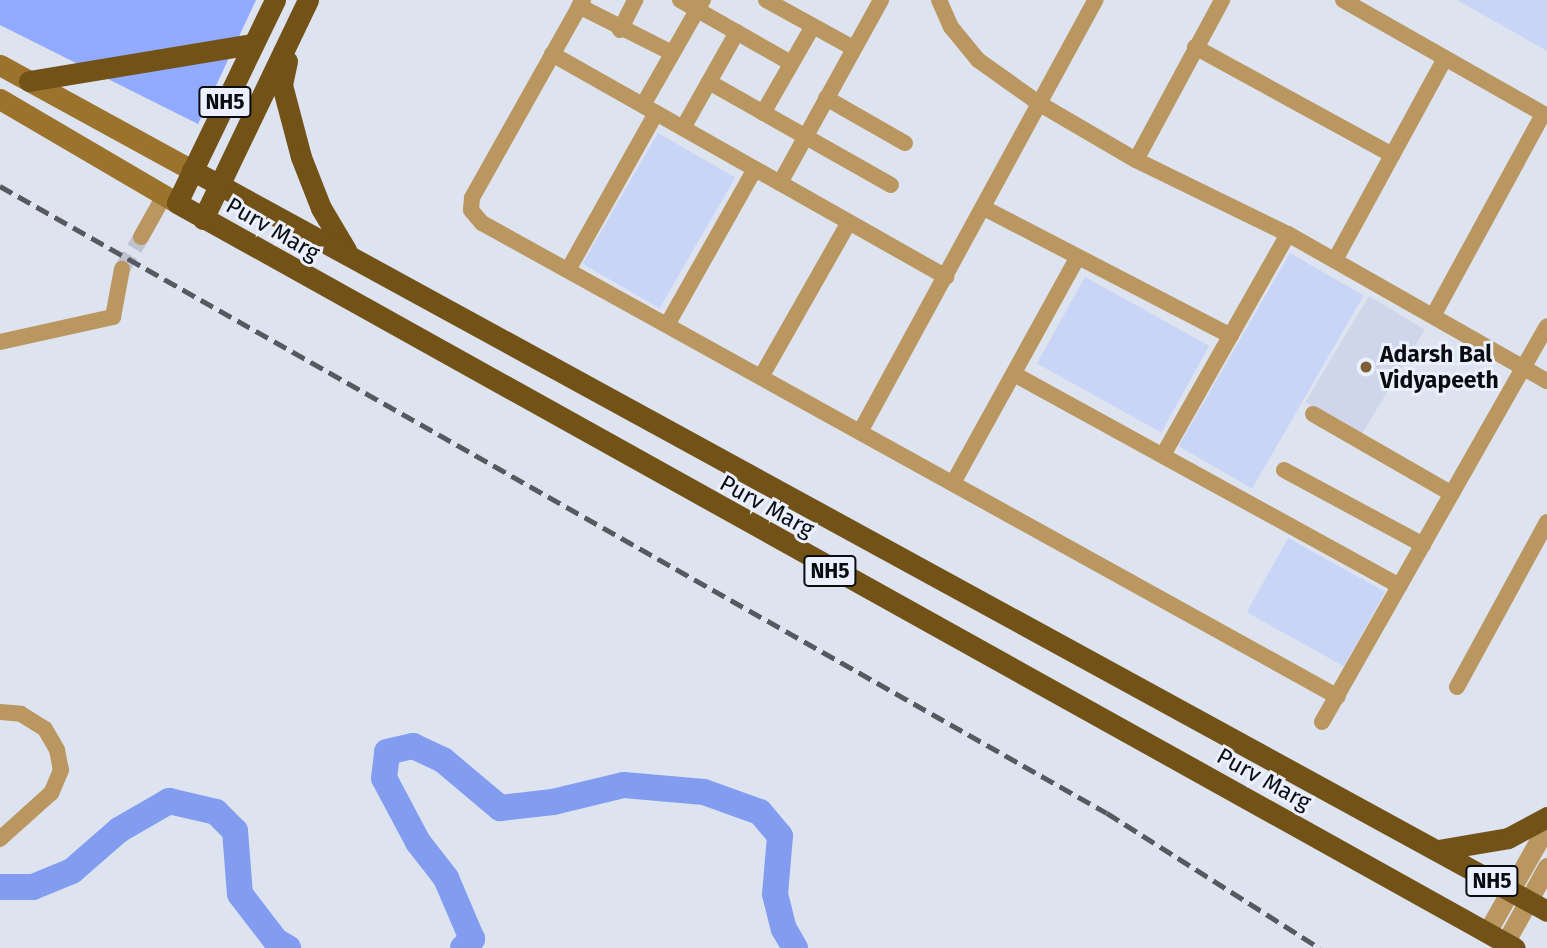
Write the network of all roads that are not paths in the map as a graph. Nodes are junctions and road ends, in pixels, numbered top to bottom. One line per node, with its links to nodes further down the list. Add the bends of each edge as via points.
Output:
1 (275, 0): 17 (highway, NH5)
2 (308, 0): 15 (highway, NH5)
3 (635, 0): 14 (street)
4 (680, 0): 12 (street)
5 (766, 0): 13 (street)
6 (881, 0): 19 (street)
7 (939, 0): 29 (street, via 951,27 978,60)
8 (1096, 0): 29 (street)
9 (1222, 0): 18 (street)
10 (1343, 0): 22 (street)
11 (581, 3): 14 (street); 21 (street)
12 (700, 5): 16 (street); 20 (street)
13 (813, 26): 19 (street); 23 (street)
14 (620, 30): 20 (street)
15 (293, 32): 41 (highway, NH5); 49 (highway, via 282,85 287,110 321,208)
16 (737, 32): 23 (street); 26 (street)
17 (253, 44): 25 (highway); 39 (highway, NH5)
18 (1195, 47): 36 (street); 37 (street)
19 (853, 48): 27 (street)
20 (672, 53): 30 (street)
21 (552, 54): 30 (street); 53 (street, via 470,204 482,223)
22 (1445, 58): 32 (street); 36 (street)
23 (792, 63): 31 (street)
24 (0, 65): 25 (main road)
25 (29, 81): 39 (main road)
26 (709, 82): 31 (street); 33 (street)
27 (826, 98): 34 (street); 35 (street)
28 (0, 99): 43 (main road, Purv Marg)
29 (1041, 104): 37 (street); 44 (street)
30 (650, 109): 33 (street); 53 (street)
31 (763, 113): 34 (street)
32 (1545, 115): 55 (street)
33 (683, 128): 38 (street)
34 (806, 137): 40 (street); 42 (street)
35 (905, 143)
36 (1392, 155): 51 (street)
37 (1136, 160): 47 (street)
38 (755, 169): 40 (street); 56 (street)
39 (192, 170): 41 (highway, NH5); 43 (highway, NH5)
40 (780, 183): 46 (street)
41 (220, 184): 45 (highway, NH5); 49 (highway, Purv Marg / NH5)
42 (891, 185)
43 (171, 200): 45 (highway, Purv Marg / NH5); 48 (street)
44 (984, 208): 50 (street); 54 (street)
45 (203, 219): 83 (highway, Purv Marg / NH5)
46 (849, 222): 54 (street); 62 (street)
47 (1288, 234): 51 (street); 58 (street)
48 (141, 237)
49 (347, 252): 80 (highway, Purv Marg / NH5)
50 (1078, 257): 58 (street); 61 (street)
51 (1335, 260): 55 (street)
52 (122, 269): 59 (street, via 113,317)
53 (568, 270): 56 (street)
54 (946, 277): 65 (street)
55 (1433, 316): 60 (street)
56 (667, 325): 62 (street)
57 (1547, 326): 60 (street)
58 (1231, 336): 66 (street)
59 (0, 342)
60 (1524, 368): 63 (street); 69 (street)
61 (1014, 374): 66 (street); 68 (street)
62 (761, 377): 65 (street)
63 (1547, 381)
64 (1313, 414): 69 (street)
65 (860, 432): 68 (street)
66 (1163, 455): 72 (street)
67 (1283, 470): 71 (street)
68 (953, 483): 74 (street)
69 (1452, 494): 71 (street)
70 (1547, 522): 73 (street)
71 (1423, 545): 72 (street)
72 (1400, 586): 74 (street)
73 (1457, 687)
74 (1338, 697): 76 (street)
75 (0, 712): 79 (street, via 21,713 45,729 57,750 61,770 51,793)
76 (1322, 722)
77 (1547, 817): 80 (highway, via 1508,838)
78 (1547, 826): 82 (street)
79 (0, 839)
80 (1438, 850): 82 (highway, Purv Marg / NH5)
81 (1547, 867): 82 (street)
82 (1529, 901): 83 (street)
83 (1502, 941)

